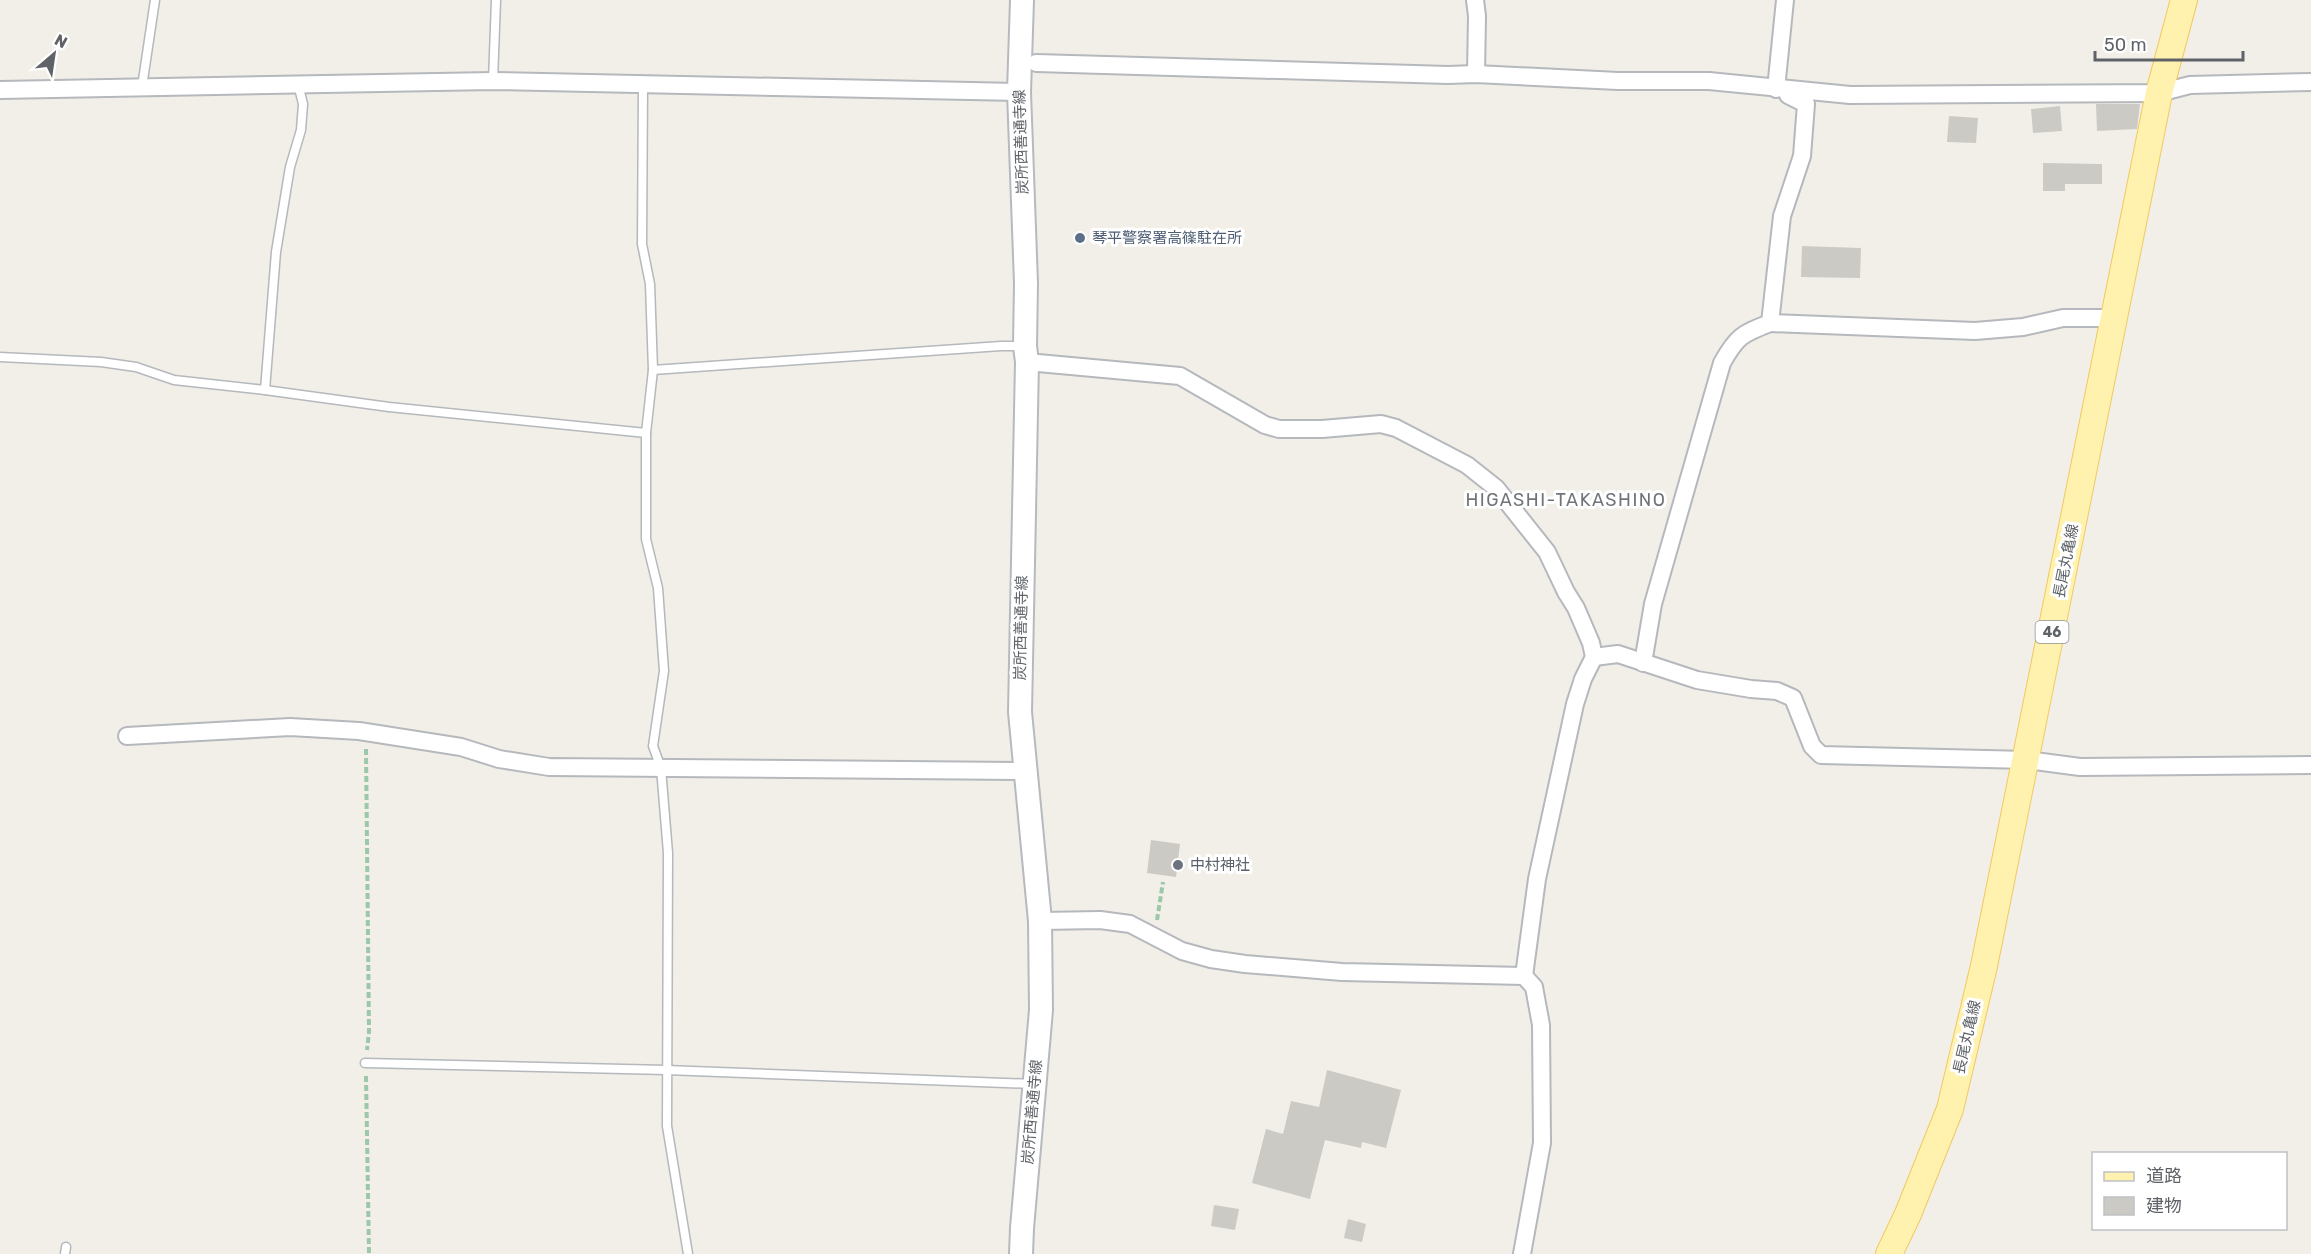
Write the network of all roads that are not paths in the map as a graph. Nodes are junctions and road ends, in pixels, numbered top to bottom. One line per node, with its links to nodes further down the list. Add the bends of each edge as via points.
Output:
1 (155, 0): 13 (lane)
2 (495, 0): 9 (lane)
3 (1022, 0): 16 (main road, 炭所西善通寺線)
4 (1474, 0): 8 (street)
5 (1785, 0): 14 (street)
6 (2184, 0): 17 (main road, 長尾丸亀線 / 46)
7 (1036, 63): 8 (street)
8 (1476, 74): 14 (street, via 1709,81)
9 (493, 81): 11 (street); 12 (street)
10 (2311, 82): 17 (street, via 2190,85)
11 (298, 84): 13 (street); 23 (lane, via 303,104 301,130 290,167 276,252)
12 (643, 84): 16 (street); 22 (lane, via 642,244 650,284)
13 (142, 87): 15 (street)
14 (1776, 89): 17 (street, via 1850,95); 19 (street, via 1806,104 1802,156 1782,216)
15 (0, 90)
16 (1019, 92): 20 (main road, 炭所西善通寺線)
17 (2159, 93): 18 (main road, 長尾丸亀線 / 46)
18 (2115, 318): 19 (street, via 2063,318 2023,327 1975,331); 28 (main road, 長尾丸亀線 / 46)
19 (1770, 323): 26 (street, via 1742,335 1722,363 1653,604)
20 (1026, 354): 22 (lane, via 1001,346); 25 (street, via 1180,376 1264,425 1279,429 1382,424 1467,465 1496,488 1547,552 1576,608); 31 (main road, 炭所西善通寺線, via 1020,712)
21 (0, 357): 23 (lane, via 101,362 136,367 174,381)
22 (653, 370): 24 (lane)
23 (266, 390): 24 (lane, via 389,407)
24 (646, 432): 30 (lane, via 646,539 658,588 664,671 652,746)
25 (1594, 657): 26 (street, via 1618,654); 33 (street, via 1575,705 1537,879)
26 (1643, 663): 28 (street, via 1697,680 1777,690 1793,698 1812,746 1821,755)
27 (127, 736): 30 (street, via 290,727 348,730 461,747 499,759 549,767)
28 (2027, 760): 29 (street, via 2080,767); 40 (main road, 長尾丸亀線 / 46, via 1950,1109)
29 (2311, 765)
30 (661, 768): 31 (street); 35 (lane, via 668,853)
31 (1026, 771): 32 (main road, 炭所西善通寺線)
32 (1040, 921): 33 (street, via 1130,924 1182,951 1245,964 1342,972); 36 (main road, 炭所西善通寺線, via 1041,1010)
33 (1524, 976): 39 (street, via 1534,987 1541,1025 1542,1143)
34 (365, 1063): 35 (lane)
35 (666, 1070): 36 (lane); 37 (lane, via 667,1126)
36 (1035, 1084): 38 (main road, 炭所西善通寺線)
37 (688, 1254)
38 (1021, 1254)
39 (1522, 1254)
40 (1889, 1254)

